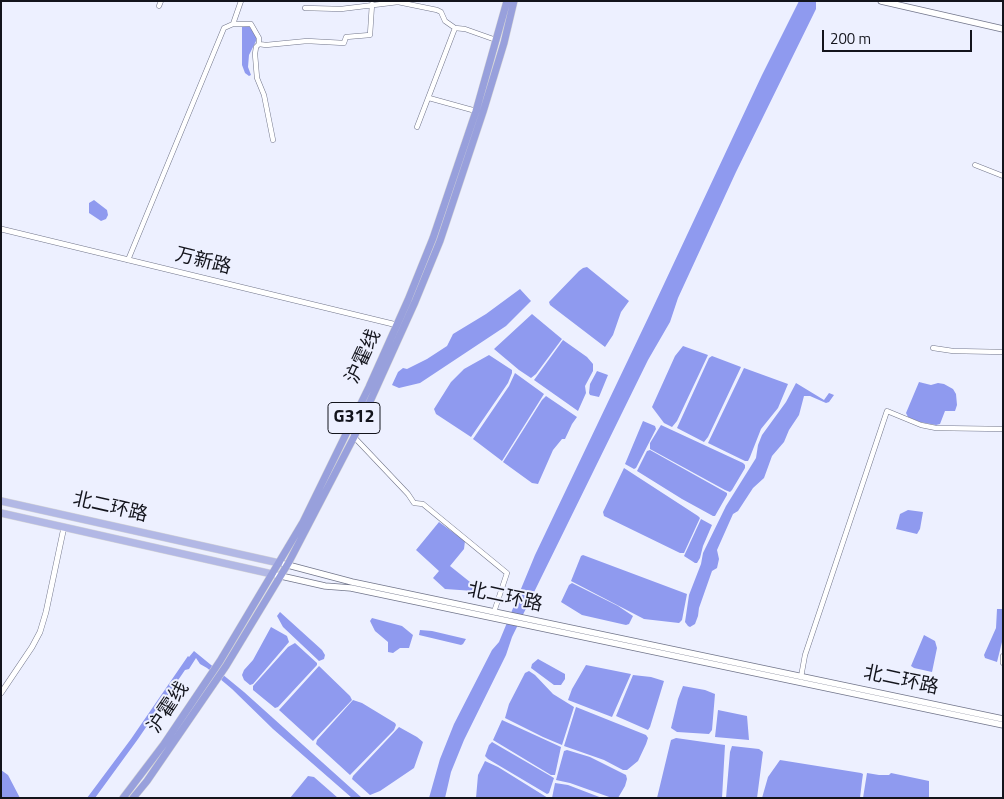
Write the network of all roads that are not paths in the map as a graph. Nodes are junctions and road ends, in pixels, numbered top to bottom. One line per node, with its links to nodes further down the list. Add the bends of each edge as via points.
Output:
1 (241, 1): 7 (street)
2 (506, 1): 10 (highway, 沪霍线 / G312)
3 (514, 1): 10 (highway, 沪霍线 / G312)
4 (881, 1): 9 (main road)
5 (372, 4): 6 (street, via 341,9); 8 (street, via 398,2 437,10); 11 (street, via 370,35 346,37 344,43)
6 (305, 8)
7 (233, 24): 11 (street, via 251,24); 19 (street, via 224,28)
8 (455, 28): 10 (street); 12 (street)
9 (1003, 29)
10 (500, 42): 13 (highway, 沪霍线 / G312); 24 (highway, 沪霍线 / G312, via 464,173 440,241)
11 (259, 44): 15 (street, via 255,54 257,78)
12 (429, 98): 13 (street); 14 (street)
13 (476, 111): 20 (highway, 沪霍线 / G312, via 433,238)
14 (418, 127)
15 (273, 140)
16 (975, 165): 17 (street)
17 (1003, 176)
18 (1, 228): 19 (street, 万新路)
19 (128, 260): 20 (street, 万新路)
20 (397, 325): 29 (highway, 沪霍线 / G312, via 303,522)
21 (934, 348): 22 (street)
22 (1003, 352)
23 (1003, 429): 37 (street, via 936,428 887,411 805,655)
24 (354, 437): 30 (highway, 沪霍线 / G312); 33 (street, via 414,503 423,504 507,573)
25 (1, 500): 27 (main road, 北二环路)
26 (1, 513): 28 (main road, 北二环路)
27 (66, 515): 28 (main road); 29 (main road, 北二环路)
28 (64, 528): 31 (main road, 北二环路); 38 (street, via 40,632)
29 (279, 563): 30 (main road, 北二环路); 31 (highway, 沪霍线 / G312)
30 (287, 565): 32 (highway, 沪霍线 / G312); 33 (main road, 北二环路)
31 (272, 574): 32 (main road, 北二环路); 41 (highway, 沪霍线 / G312, via 208,680)
32 (281, 576): 33 (main road, 北二环路); 42 (highway, 沪霍线 / G312, via 226,666)
33 (496, 614): 34 (main road, 北二环路)
34 (531, 623): 37 (main road, 北二环路); 40 (main road, 北二环路)
35 (1003, 656): 36 (street)
36 (1003, 663)
37 (801, 677): 39 (main road, 北二环路)
38 (1, 693)
39 (1003, 719)
40 (1003, 725)
41 (122, 798)
42 (133, 798)

